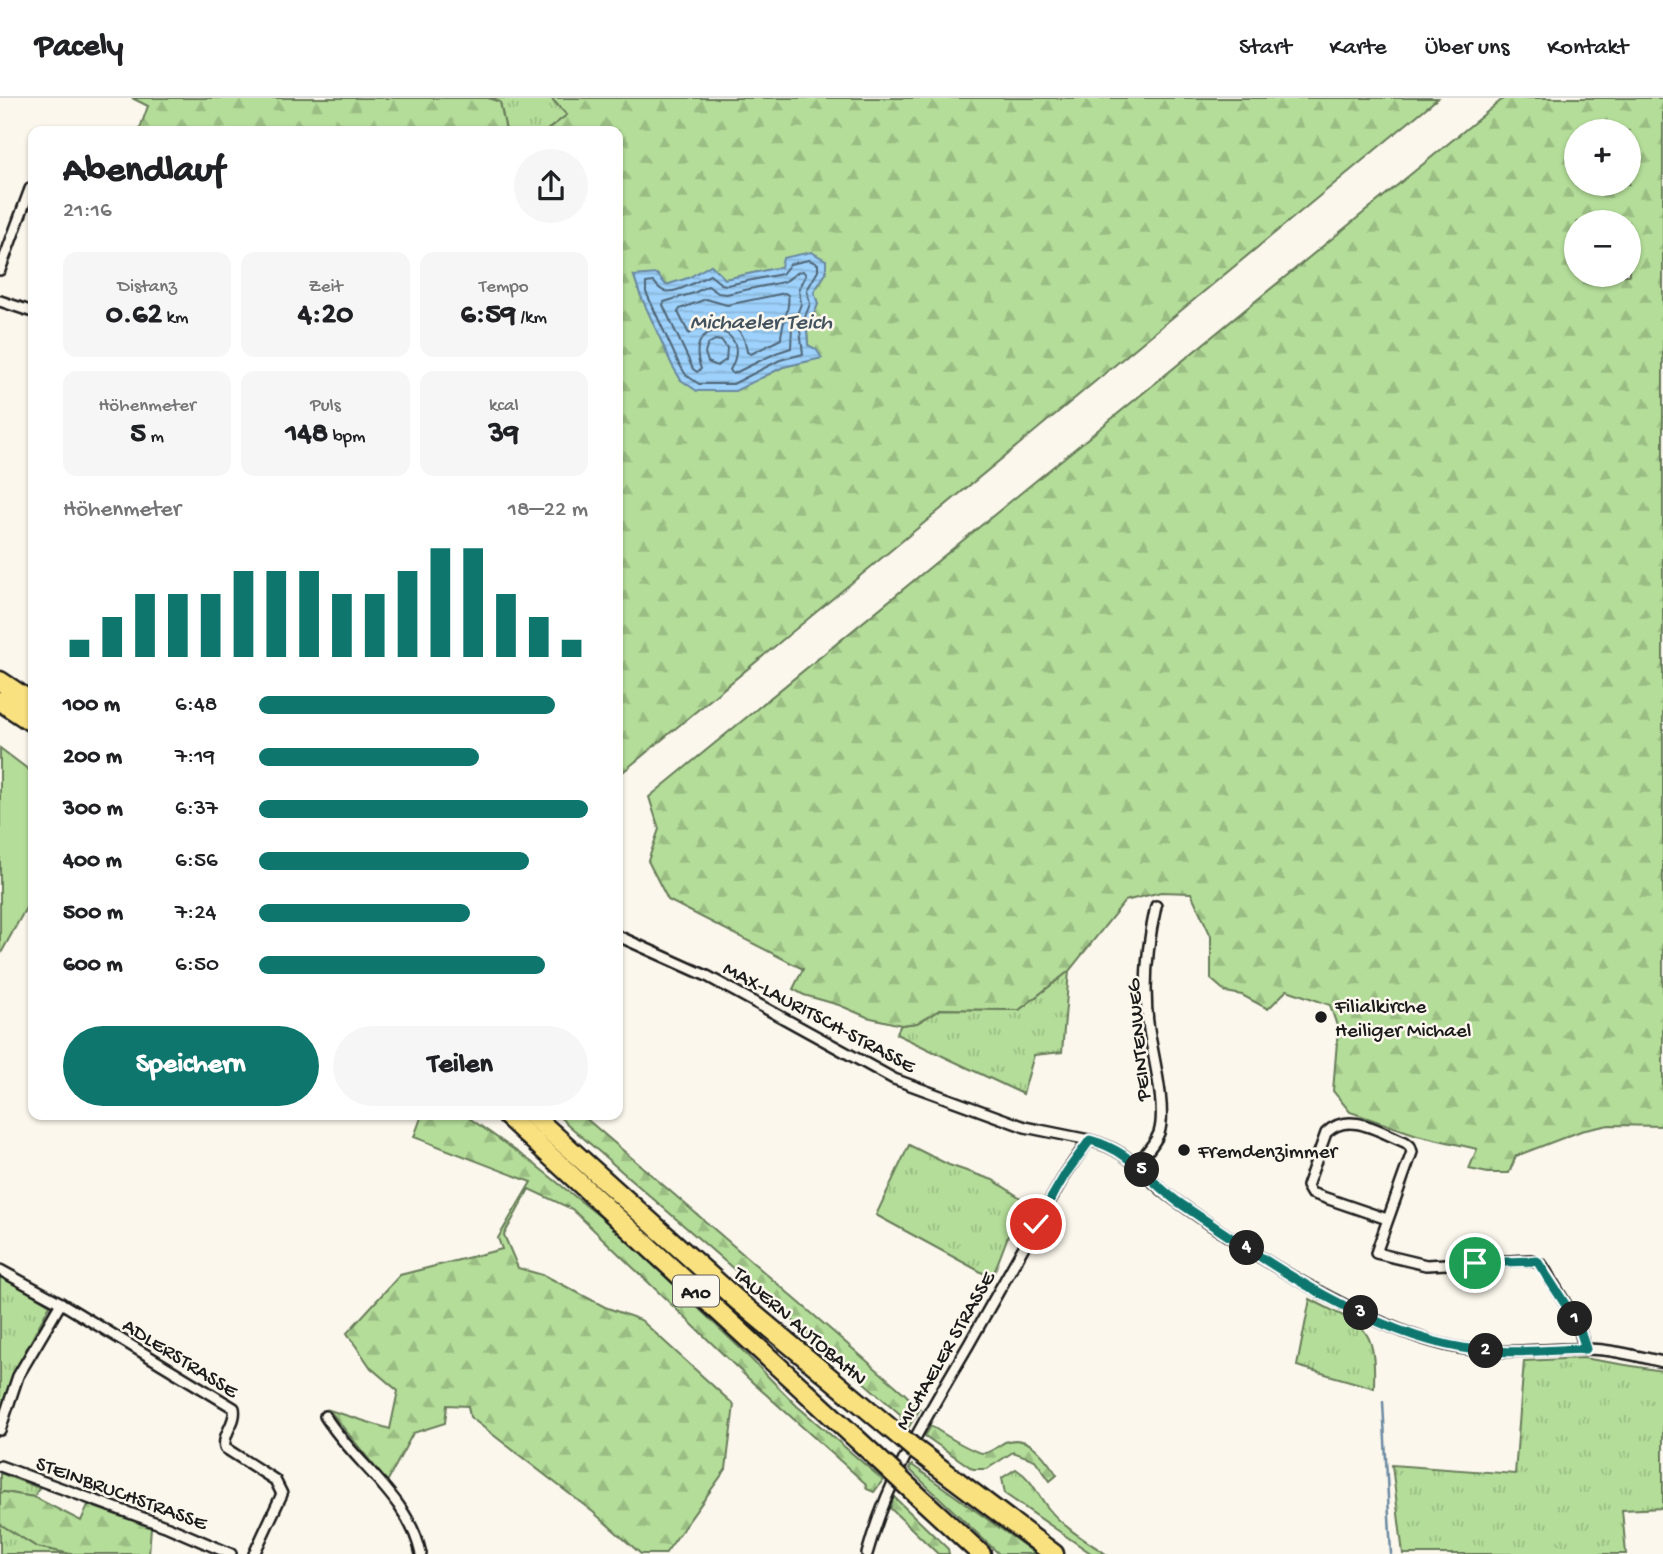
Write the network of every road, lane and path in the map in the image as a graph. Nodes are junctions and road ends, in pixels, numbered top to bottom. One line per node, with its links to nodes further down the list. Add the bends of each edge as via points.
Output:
1 (28, 194): 2 (street)
2 (0, 270)
3 (0, 300): 4 (street)
4 (28, 310)
5 (0, 681): 6 (highway)
6 (28, 700)
7 (0, 701): 8 (highway)
8 (28, 720)
9 (1156, 906): 14 (street, PEINTENWEG, via 1148,943 1148,1011 1161,1121 1159,1134)
10 (623, 938): 13 (street, MAX-LAURITSCH-STRASSE, via 707,976 894,1079 1025,1127)
11 (511, 1120): 27 (highway, TAUERN AUTOBAHN / A10, bridge)
12 (538, 1120): 28 (highway, TAUERN AUTOBAHN / A10, via 737,1300 909,1444)
13 (1090, 1140): 14 (street, via 1109,1145); 26 (street, MICHAELER STRASSE, via 1060,1183 915,1434 875,1523)
14 (1137, 1164): 18 (street, via 1166,1194 1280,1270 1412,1335 1488,1351)
15 (1387, 1219): 15 (street, via 1308,1189 1326,1133 1338,1124 1350,1121 1410,1146 1412,1152); 18 (street, via 1376,1253 1426,1265 1537,1261 1578,1324)
16 (0, 1270): 17 (street, ADLERSTRASSE)
17 (61, 1303): 21 (street, via 18,1376); 24 (street, ADLERSTRASSE, via 234,1408 225,1448 275,1480 282,1494)
18 (1586, 1349): 19 (street)
19 (1663, 1362)
20 (325, 1416): 25 (street, via 386,1488 417,1534)
21 (0, 1430)
22 (0, 1466): 23 (street, STEINBRUCHSTRASSE)
23 (232, 1554)
24 (254, 1554)
25 (421, 1554)
26 (867, 1554)
27 (981, 1554)
28 (1054, 1554)

